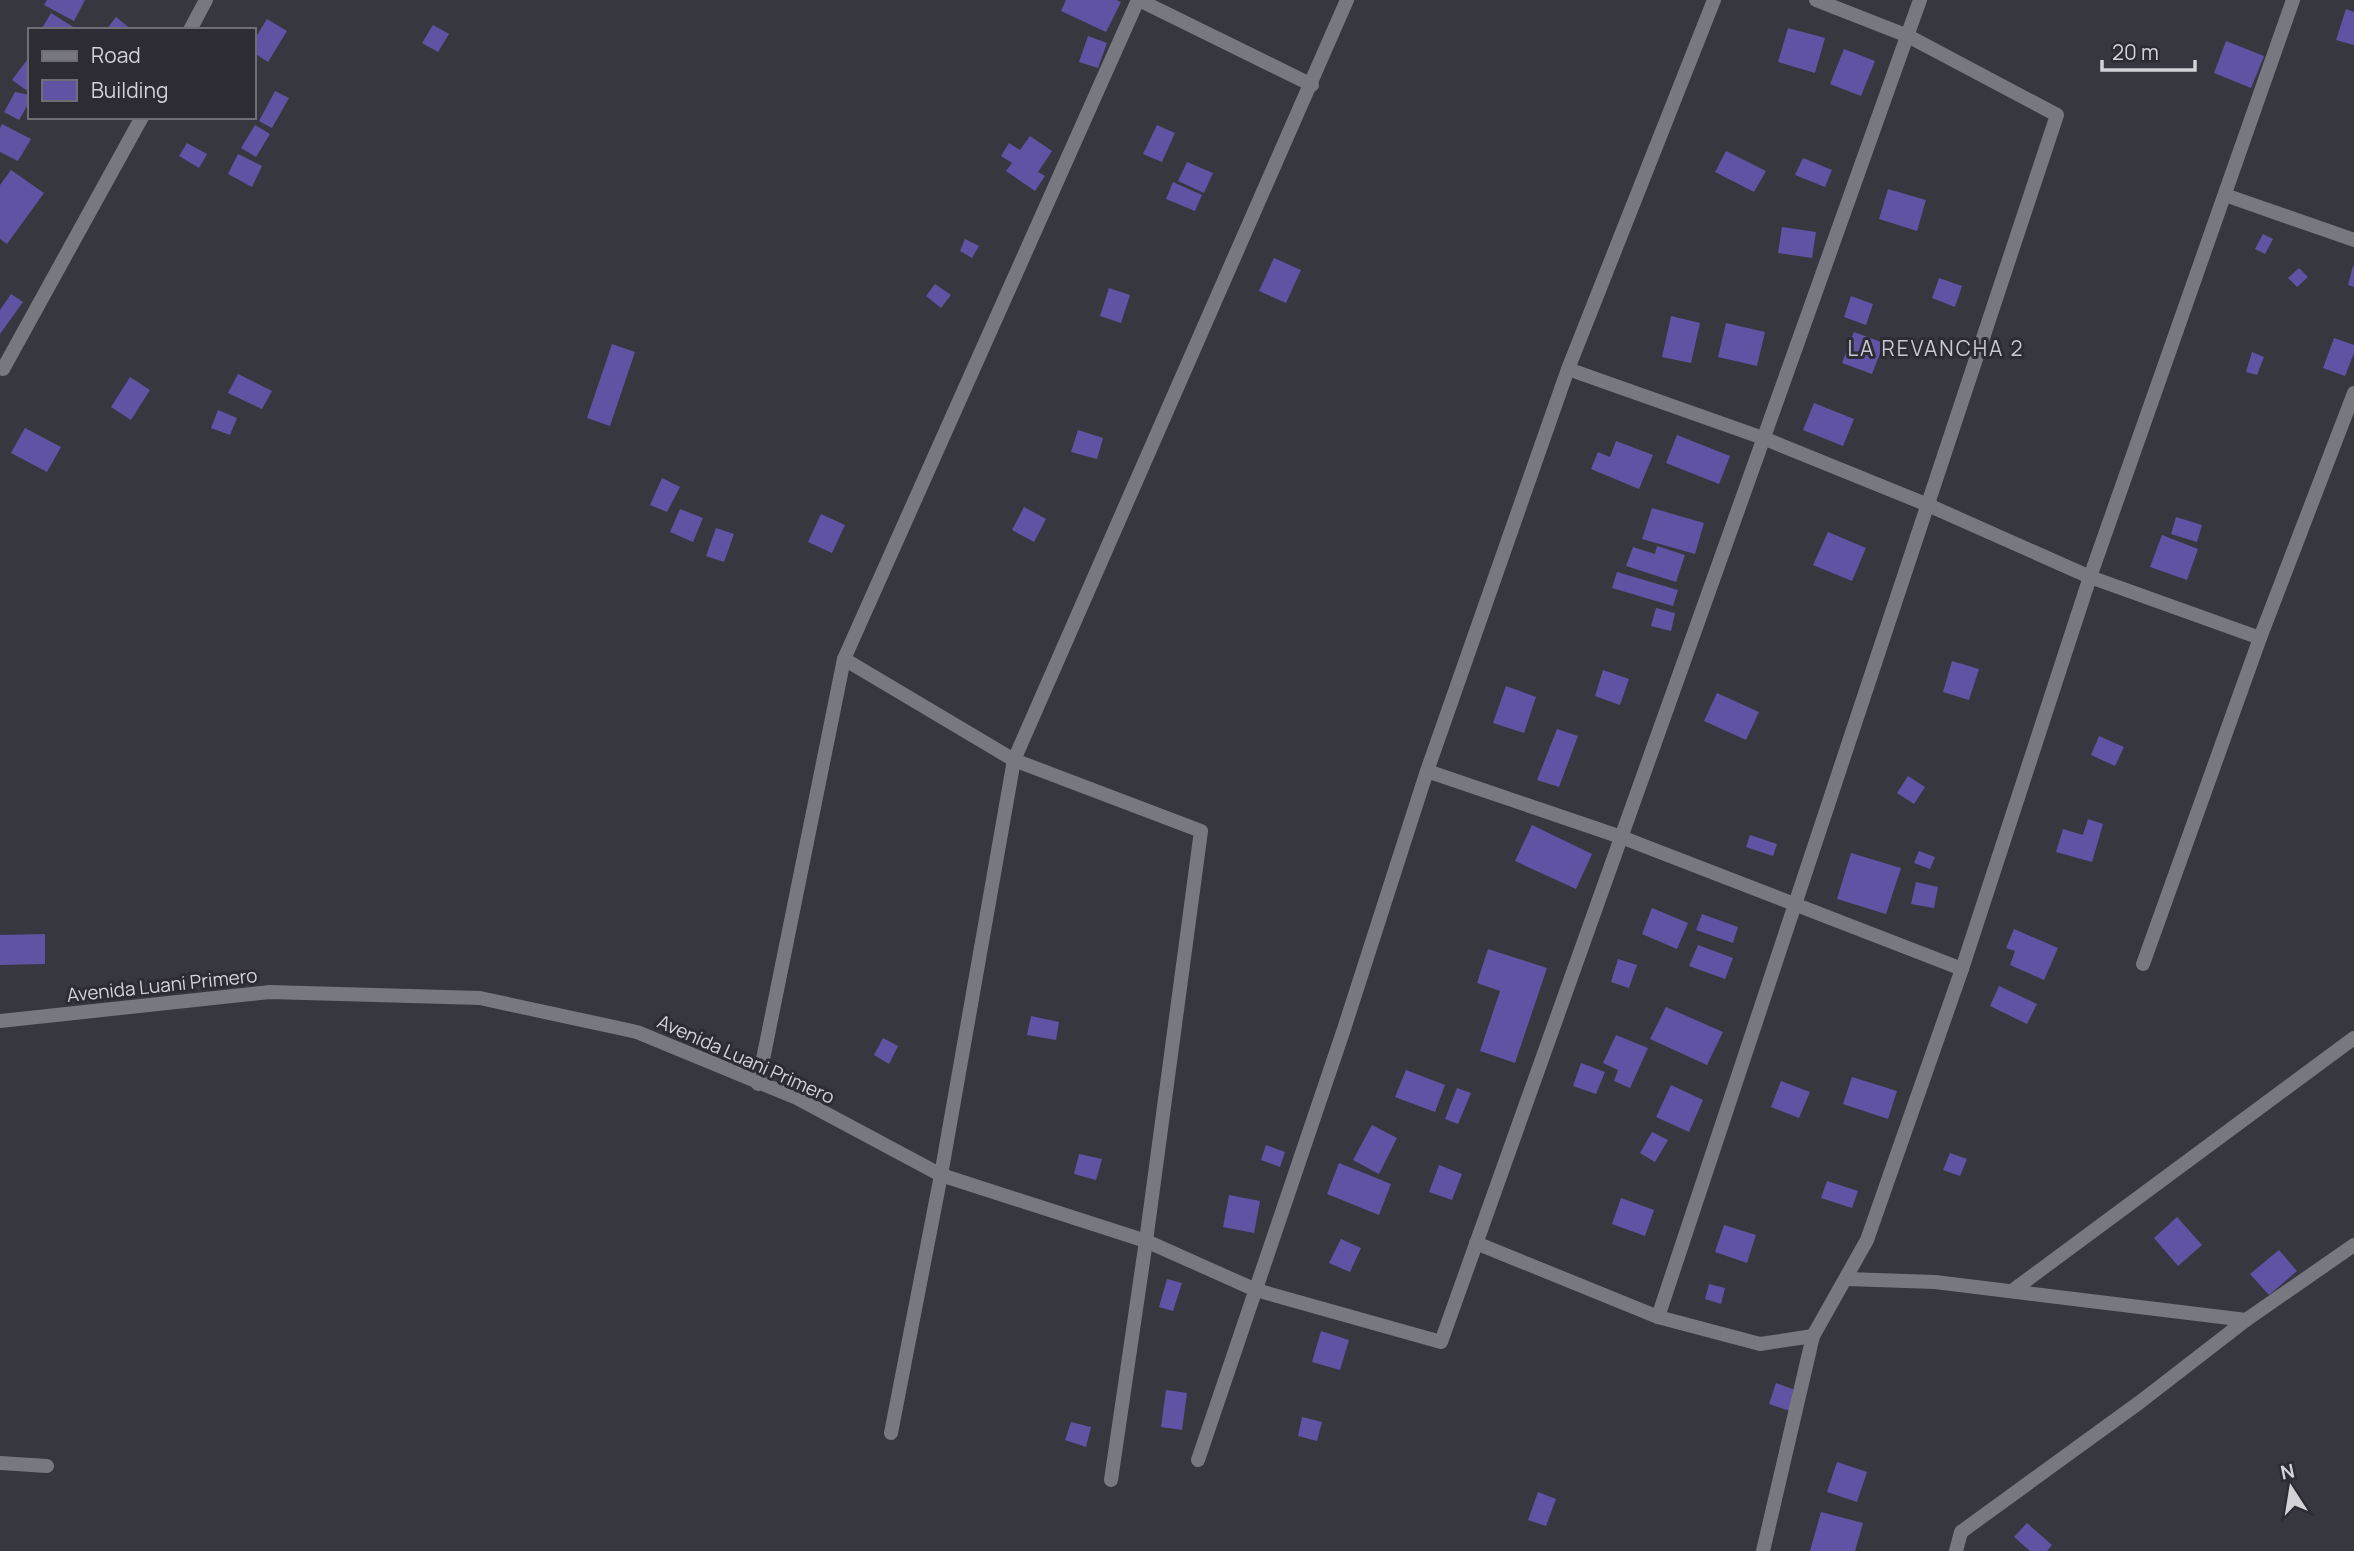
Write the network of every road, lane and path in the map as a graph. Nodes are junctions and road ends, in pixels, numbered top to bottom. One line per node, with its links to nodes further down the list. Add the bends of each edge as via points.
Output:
1 (206, 0): 8 (street)
2 (1138, 0): 10 (street); 21 (street)
3 (1348, 0): 10 (street)
4 (1714, 0): 15 (street)
5 (1816, 0): 9 (street)
6 (1920, 0): 9 (street)
7 (2293, 0): 12 (street)
8 (191, 28)
9 (1908, 36): 17 (street); 18 (street, via 2057,115)
10 (1312, 85): 22 (street)
11 (141, 119): 14 (street, via 3,369)
12 (2225, 195): 13 (street); 19 (street)
13 (2354, 240)
14 (0, 367)
15 (1568, 369): 17 (street); 23 (street)
16 (2354, 393): 20 (street)
17 (1763, 439): 18 (street); 24 (street)
18 (1928, 505): 19 (street); 25 (street)
19 (2090, 578): 20 (street); 27 (street)
20 (2260, 638): 26 (street)
21 (844, 659): 22 (street); 30 (street)
22 (1014, 760): 31 (street); 32 (street, via 1201,831)
23 (1427, 771): 24 (street); 36 (street)
24 (1621, 837): 25 (street); 33 (street)
25 (1795, 904): 27 (street); 38 (street)
26 (2143, 964)
27 (1962, 970): 35 (street, via 1867,1240)
28 (0, 1021): 30 (street, Avenida Luani Primero, via 271,992 480,998 637,1032)
29 (2354, 1038): 37 (street)
30 (758, 1084): 31 (street, Avenida Luani Primero, via 797,1098)
31 (941, 1175): 32 (street, Avenida Luani Primero); 41 (street)
32 (1146, 1241): 36 (street, Avenida Luani Primero); 45 (street)
33 (1476, 1243): 36 (street, Avenida Luani Primero, via 1441,1342); 38 (street)
34 (2354, 1245): 39 (street)
35 (1847, 1279): 37 (street); 40 (street)
36 (1256, 1290): 42 (street)
37 (2012, 1291): 39 (street)
38 (1658, 1317): 40 (street, via 1760,1344)
39 (2246, 1320): 47 (street, via 1961,1532)
40 (1813, 1336): 46 (street)
41 (891, 1433)
42 (1198, 1460)
43 (0, 1463): 44 (street)
44 (47, 1466)
45 (1111, 1480)
46 (1763, 1551)
47 (1956, 1551)

